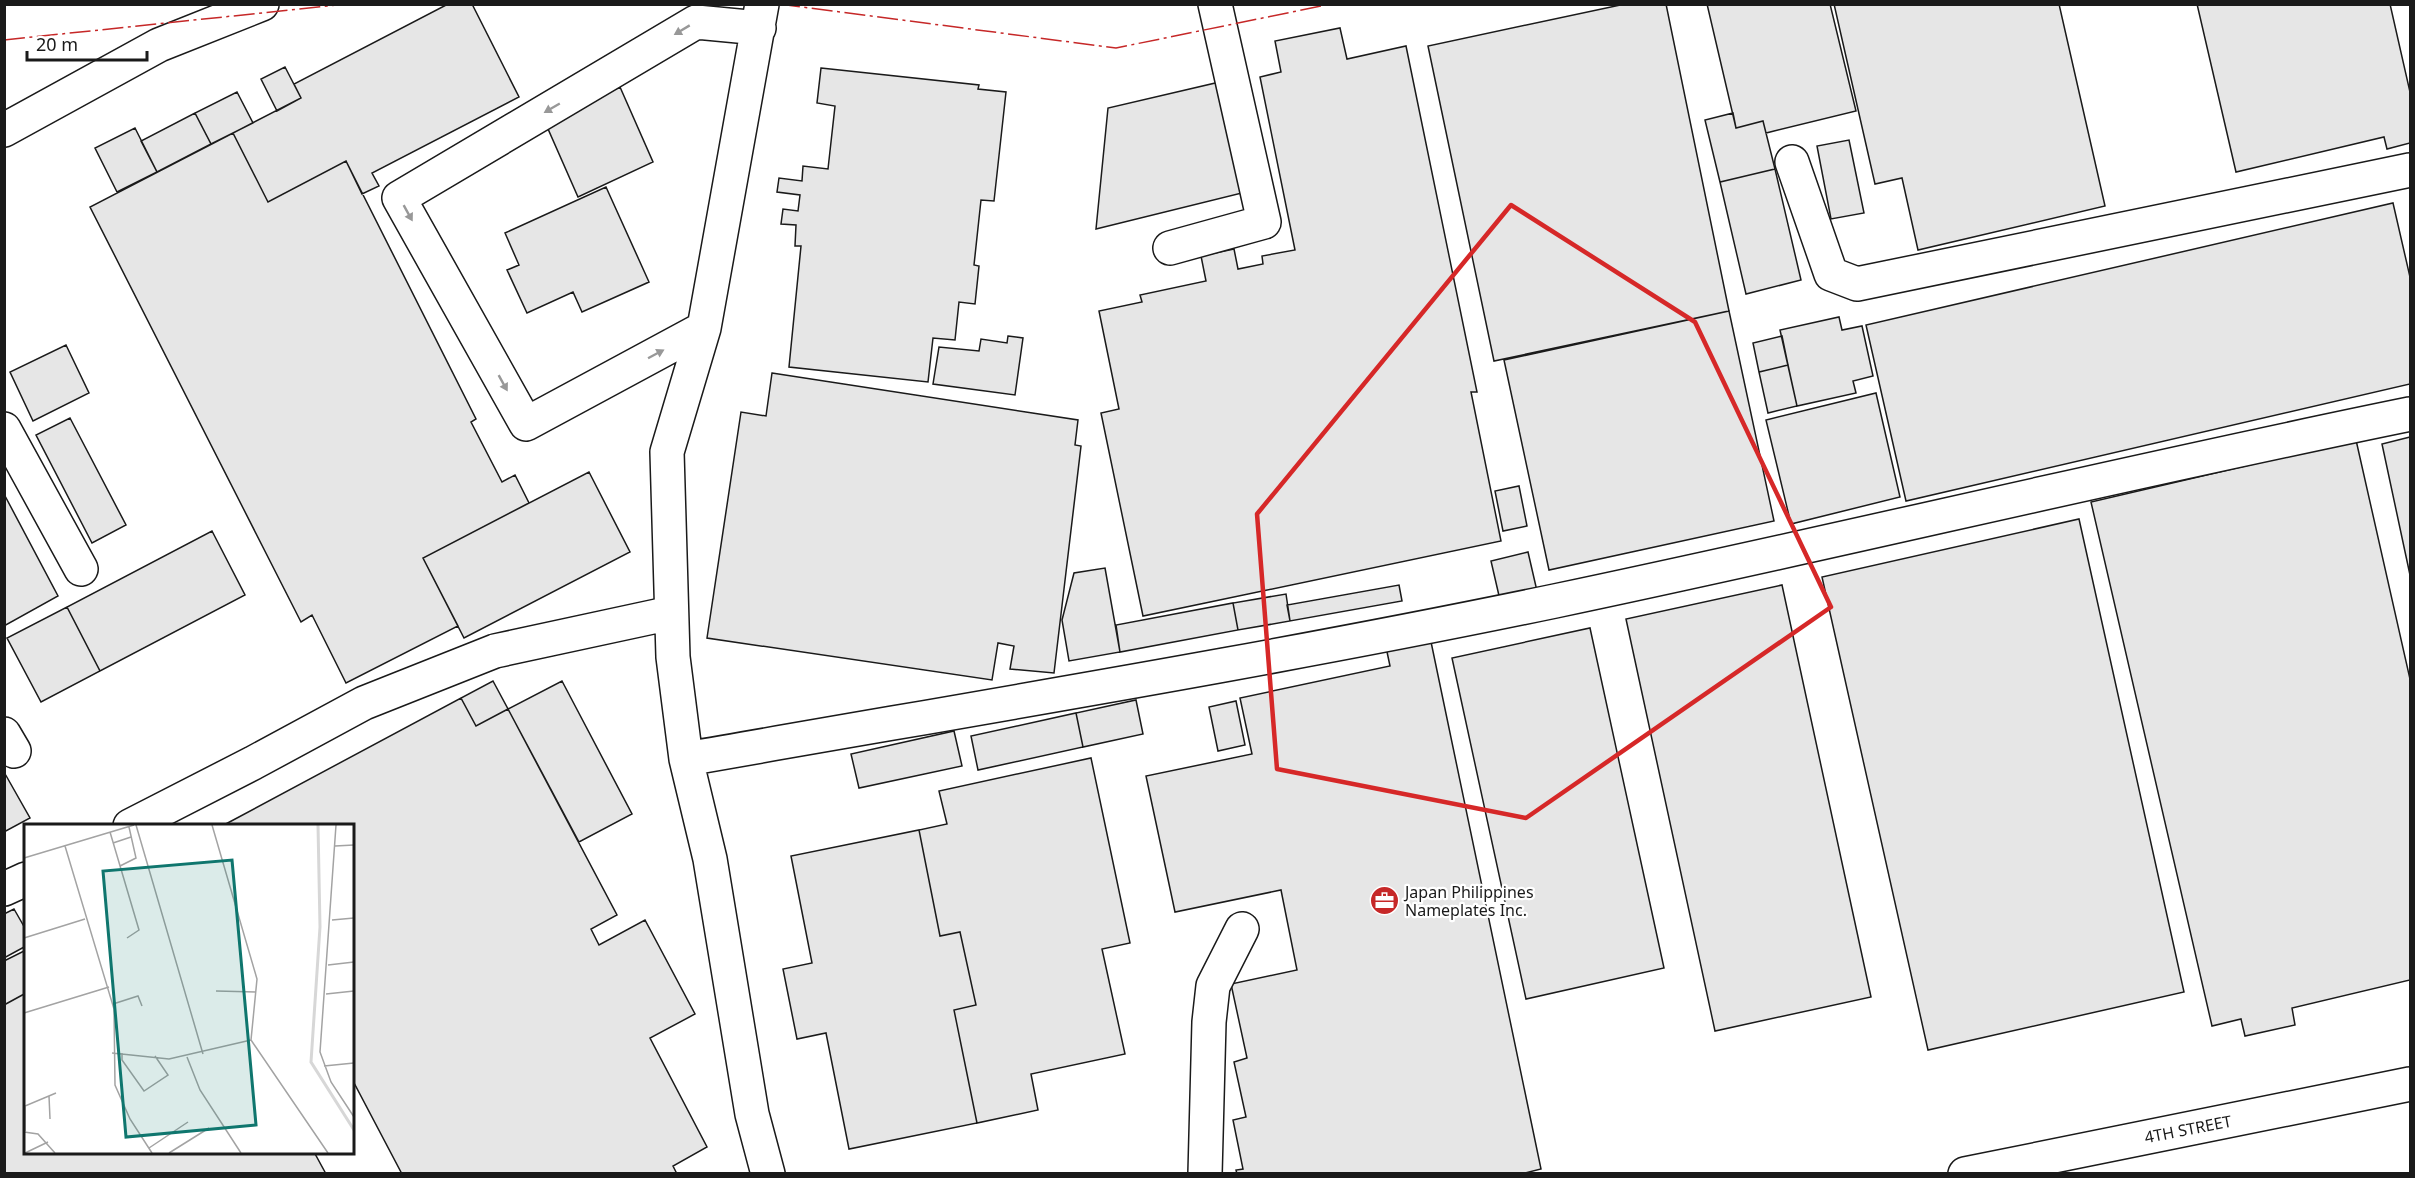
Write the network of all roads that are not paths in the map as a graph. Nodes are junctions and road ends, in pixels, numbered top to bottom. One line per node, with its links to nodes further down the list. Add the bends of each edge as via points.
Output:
1 (262, 4): 4 (street, via 159,45)
2 (1215, 4): 7 (street, via 1264,222)
3 (761, 16): 8 (street); 8 (street, one-way to 8, via 696,22 399,198 526,424)
4 (4, 129)
5 (1792, 162): 6 (street, via 1831,274 1857,284)
6 (2410, 170)
7 (1170, 248)
8 (704, 328): 12 (street, via 667,452)
9 (2410, 414): 13 (street, via 1555,601 1262,658)
10 (4, 429): 11 (street)
11 (81, 569)
12 (671, 613): 13 (street); 14 (street, via 495,651 364,703)
13 (686, 759): 19 (street, via 710,859 752,1114)
14 (132, 824)
15 (24, 880): 16 (street)
16 (4, 889)
17 (1242, 928): 20 (street, via 1213,986)
18 (2410, 1084): 21 (street, 4TH STREET)
19 (768, 1173)
20 (1205, 1173)
21 (1965, 1173)

